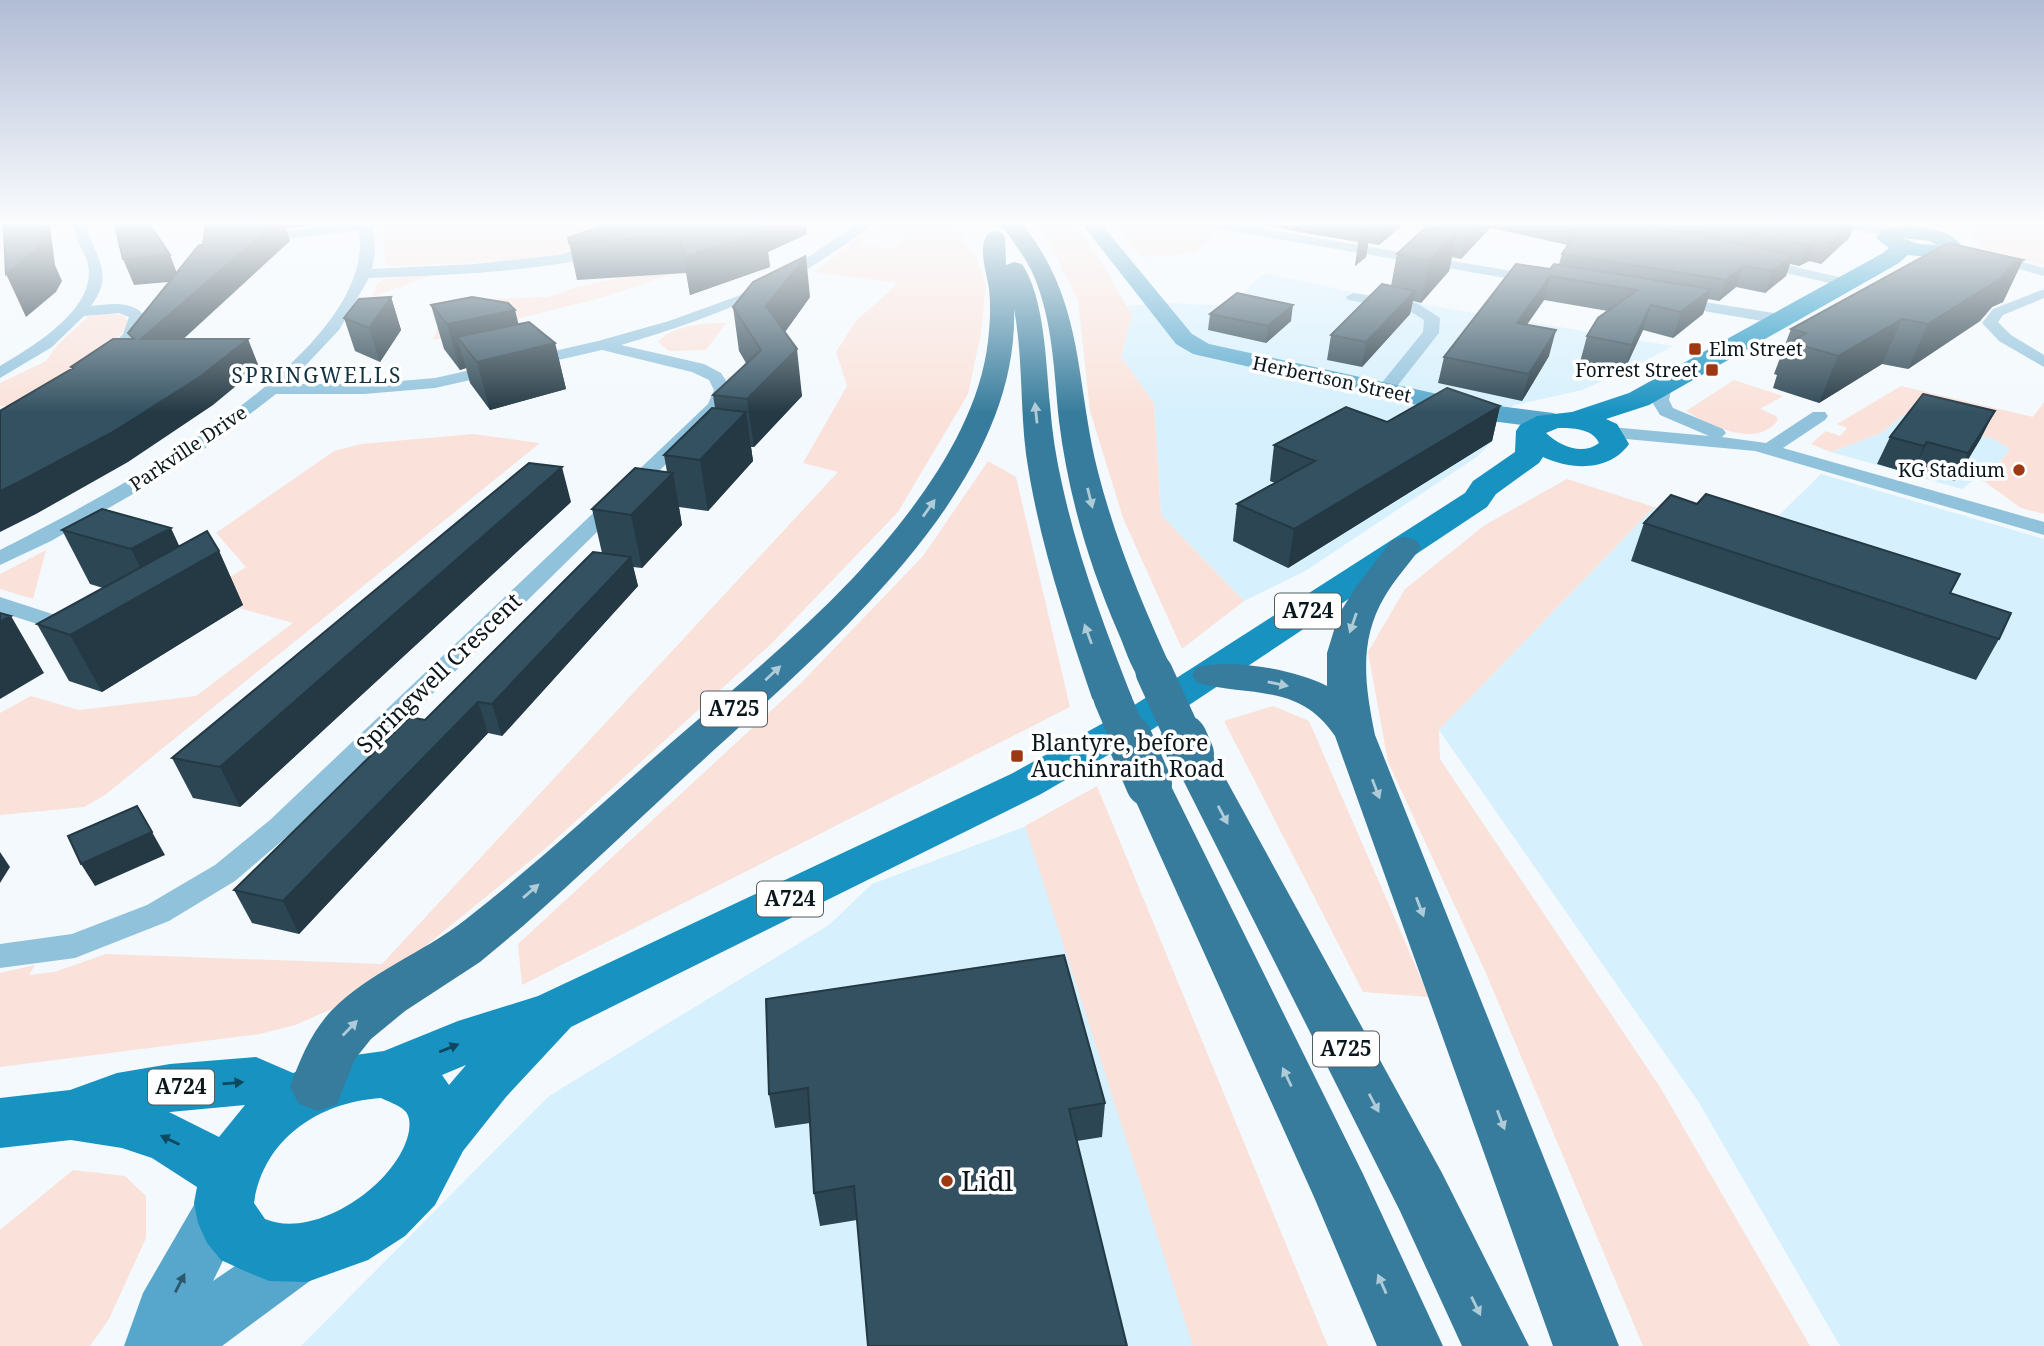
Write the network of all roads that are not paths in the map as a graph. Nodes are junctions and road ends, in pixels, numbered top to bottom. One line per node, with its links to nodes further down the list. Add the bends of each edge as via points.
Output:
1 (94, 288): 12 (street)
2 (357, 288): 18 (street, Parkville Drive, via 323,340)
3 (763, 288): 14 (street, via 675,324)
4 (1000, 288): 36 (highway, A725, one-way to 4, via 359,1018 478,936 563,863 812,638 873,576 916,526 964,450 993,381)
5 (1020, 288): 44 (highway, A725, one-way to 5, bridge, via 1149,784 1087,631 1054,524 1041,451 1029,325)
6 (1051, 288): 45 (highway, A725, one-way to 45, bridge, via 1079,452 1100,537 1154,672 1191,754 1421,1192)
7 (1143, 288): 19 (street, Herbertson Street, via 1184,338 1201,349)
8 (1838, 288): 13 (main road, A724)
9 (1353, 297): 19 (street, via 1412,306 1432,318 1431,333)
10 (2039, 297): 15 (street, via 1998,312 1990,323)
11 (1657, 300): 13 (street)
12 (80, 312): 16 (street, via 132,311 138,321 111,356); 17 (street, via 52,338)
13 (1780, 319): 20 (main road, A724)
14 (602, 345): 18 (street, via 435,383); 33 (street, Springwell Crescent, via 671,359 715,377 723,390 716,406 290,817 225,873 158,913 75,946)
15 (2044, 362)
16 (90, 371)
17 (0, 373)
18 (274, 389): 28 (street, Parkville Drive, via 187,452)
19 (1385, 390): 22 (street, Herbertson Street, via 1483,412 1505,424)
20 (1651, 392): 22 (main road, A724); 23 (main road, A724); 24 (street, via 1666,411 1687,422)
21 (1819, 416): 24 (street)
22 (1546, 427): 23 (main road, via 1592,423); 23 (main road, via 1536,443 1551,451 1576,457); 25 (main road, A724, via 1528,457 1484,488)
23 (1606, 442): 24 (street, via 1686,446 1702,442); 25 (main road, A724, via 1578,466 1499,497)
24 (1762, 448): 26 (street)
25 (1476, 500): 27 (main road, A724)
26 (2044, 529)
27 (1404, 547): 31 (main road, A724); 32 (highway, one-way to 32, via 1366,595 1347,641 1344,668)
28 (0, 559)
29 (0, 604): 30 (street)
30 (79, 631)
31 (1210, 675): 32 (highway, one-way to 32, via 1277,683 1313,695 1336,710); 34 (main road, A724, via 1026,784)
32 (1355, 735): 46 (highway, one-way to 46)
33 (0, 956)
34 (554, 1012): 35 (main road, A724, one-way to 34); 39 (main road, A724, via 487,1080)
35 (386, 1074): 36 (main road, A724, via 353,1076); 39 (main road, A724, via 422,1089 435,1110)
36 (303, 1095): 37 (main road, A724, one-way to 36, via 117,1097 170,1088 256,1081 275,1091); 40 (main road, A724, via 251,1136)
37 (71, 1115): 38 (main road, A724); 40 (main road, A724, one-way to 37, via 188,1149 153,1132)
38 (0, 1123)
39 (439, 1138): 41 (main road, A724, via 430,1165 407,1197 373,1226 333,1246)
40 (226, 1189): 41 (main road, A724, via 230,1226 247,1243 272,1252); 42 (street, one-way to 40, via 164,1314)
41 (302, 1253): 43 (street)
42 (154, 1346)
43 (174, 1346)
44 (1410, 1346)
45 (1496, 1346)
46 (1586, 1346)

